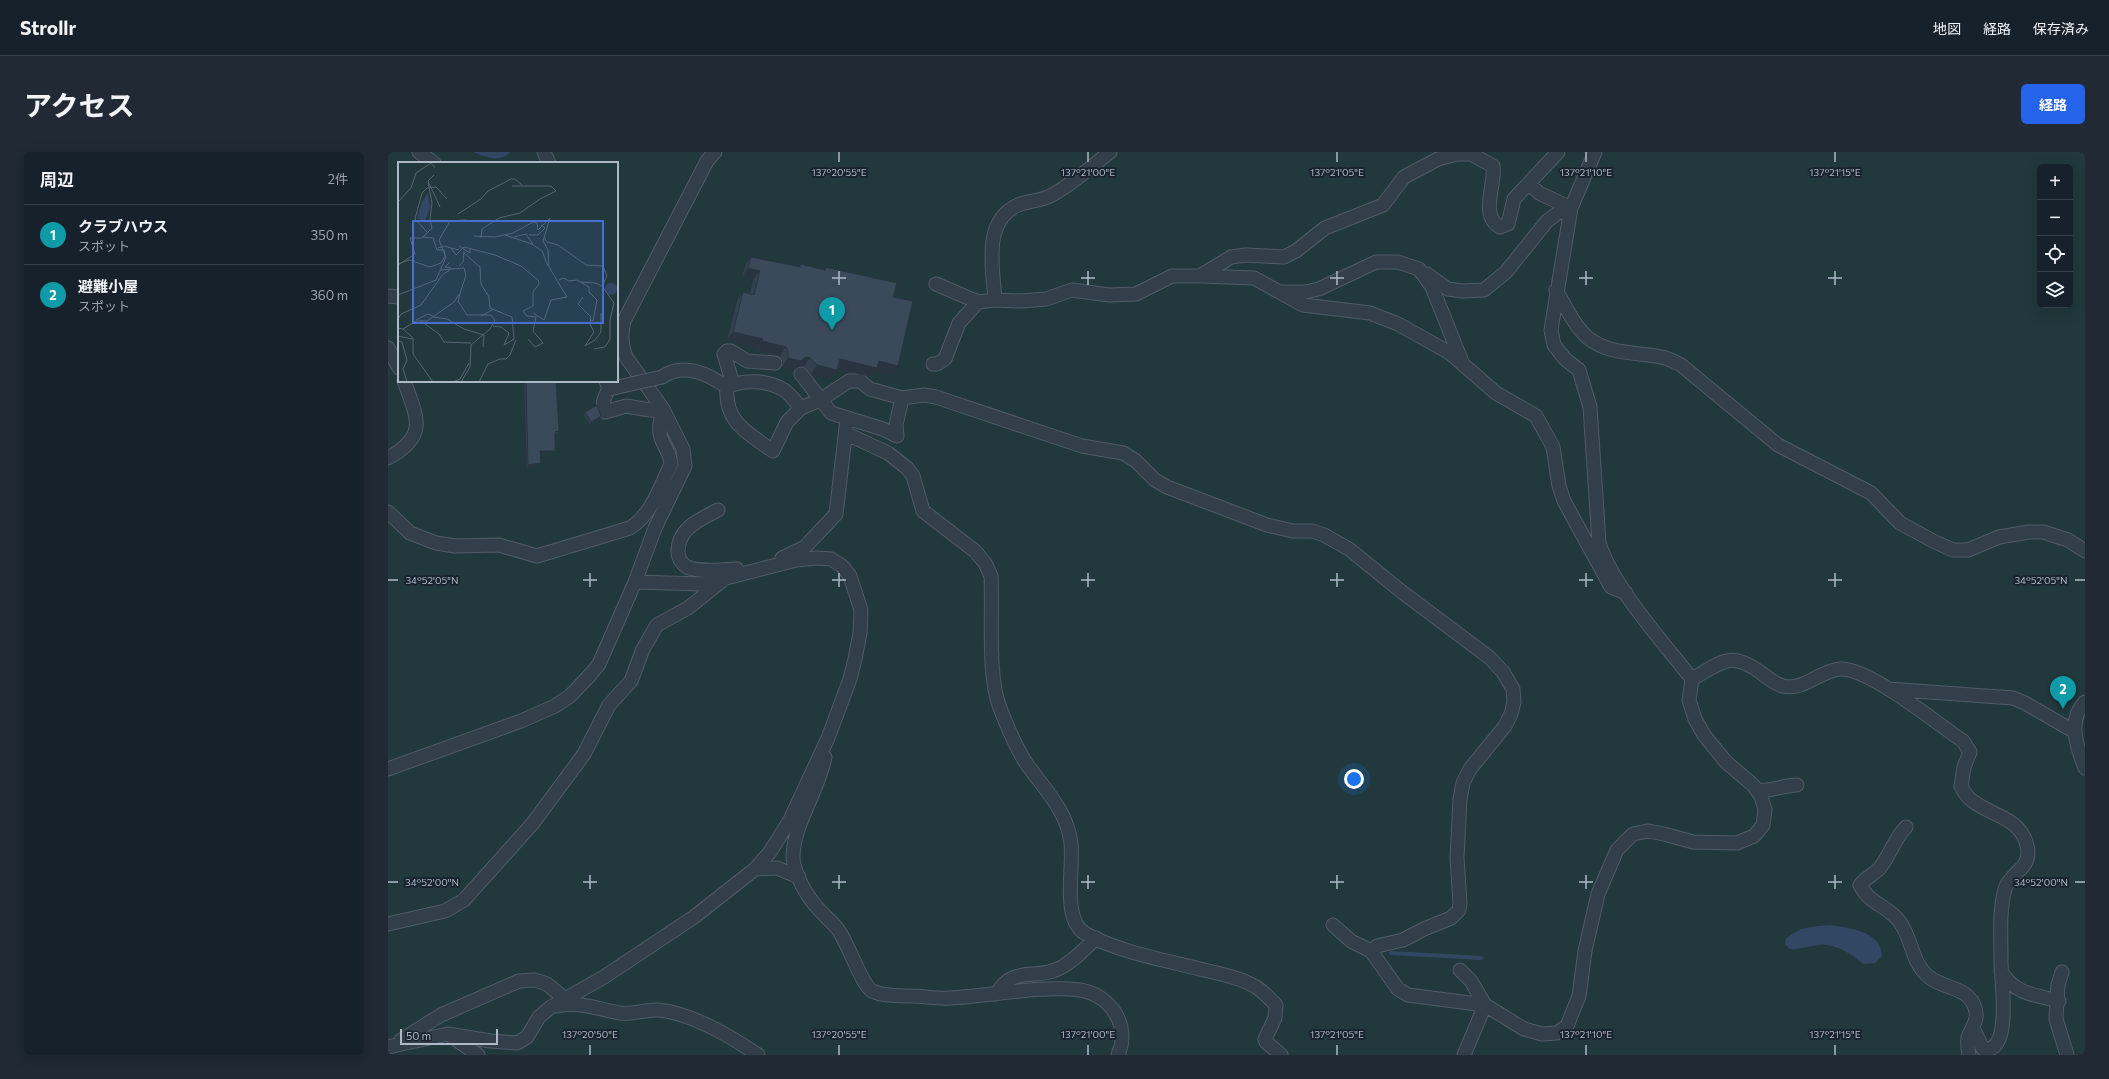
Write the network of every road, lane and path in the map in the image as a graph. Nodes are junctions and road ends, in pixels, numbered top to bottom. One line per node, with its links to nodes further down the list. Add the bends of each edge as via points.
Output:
1 (419, 152): 7 (street)
2 (544, 152): 8 (street)
3 (716, 152): 32 (street, via 707,160 624,321 621,334 626,357)
4 (1110, 152): 18 (street, via 1050,196 1017,206 1004,216 993,238)
5 (1558, 152): 9 (street)
6 (1595, 152): 10 (street)
7 (433, 162)
8 (549, 162)
9 (1529, 184): 10 (street, via 1539,193); 12 (street, via 1514,199 1508,224 1500,227 1494,224 1490,214 1493,166 1471,154 1438,158 1404,177 1383,205 1325,228 1296,251 1284,257 1231,257)
10 (1570, 208): 11 (street, via 1547,221 1506,272 1484,290 1448,289); 14 (street)
11 (1419, 269): 15 (street, via 1398,262 1376,262 1319,289); 24 (street, via 1432,286)
12 (1200, 276): 15 (street, via 1254,278); 18 (street, via 1172,276 1136,294 1072,290 1046,299)
13 (936, 284): 19 (street)
14 (1556, 290): 38 (street, via 1576,324 1587,337 1600,346 1662,357 1681,365 1778,445 1872,493 1900,523 1935,542 1953,550 1968,550 1999,537 2043,532 2068,540); 42 (street, via 1551,330 1554,346 1579,370 1590,408 1599,543 1604,557)
15 (1277, 292): 24 (street, via 1303,305 1370,313 1398,324 1450,353)
16 (388, 296): 17 (street)
17 (398, 297)
18 (995, 300): 19 (street)
19 (978, 302): 22 (street, via 959,323 945,359)
20 (388, 348): 23 (street)
21 (775, 363): 28 (street, via 747,361 727,351 724,354)
22 (933, 364)
23 (398, 366)
24 (1463, 366): 42 (street, via 1496,393 1536,416 1553,447 1564,501 1610,587)
25 (801, 374): 30 (street)
26 (404, 382): 35 (street, via 414,410 416,431 411,441)
27 (608, 385): 28 (street, bridge, via 662,377 672,370 688,370 711,376); 32 (street, via 604,397 604,412 626,406 650,410)
28 (730, 386): 31 (street, via 761,382 784,390); 31 (street, via 726,399 733,419 773,451 787,422)
29 (902, 398): 30 (street, via 870,389 860,381 849,380); 33 (street, via 896,425 897,436 883,429); 58 (street, via 924,395 936,397 1082,446 1123,453 1167,487 1267,525 1324,535 1355,553 1490,658 1503,672 1513,689 1514,702 1511,714 1505,726 1470,769 1463,783 1460,799 1457,858 1459,910 1451,918 1403,940 1377,946)
30 (820, 400): 31 (street); 33 (street, via 831,413)
31 (801, 408)
32 (663, 409): 37 (street, via 660,436 671,464 647,513 640,522 630,528 537,556 499,545 455,546 436,543 410,534); 41 (street, via 684,449 685,466 655,528)
33 (847, 420): 34 (street)
34 (847, 434): 39 (street, via 836,514 805,546); 57 (street, via 888,452 907,468 913,476 923,511 975,551 985,563 991,576 994,673 999,706 1026,762 1057,803 1066,824 1073,858 1070,911 1084,933)
35 (388, 458)
36 (718, 510): 39 (street, via 695,522 683,534 678,548 681,562 687,567 704,570)
37 (388, 512)
38 (2085, 551)
39 (762, 569): 40 (street); 47 (street, via 796,560 831,558 850,576 856,590 861,610 860,633 850,679)
40 (728, 576): 41 (street, via 703,584); 55 (street, via 688,608 657,625 643,649 631,681 609,704 584,754 533,823 464,900 445,911)
41 (635, 582): 49 (street, via 599,664 570,696 555,706 521,721)
42 (1626, 593): 43 (street)
43 (1692, 679): 44 (street, via 1722,662 1735,659 1746,662 1782,686 1795,687 1825,672 1842,669 1861,674); 51 (street, via 1689,700 1704,735 1726,762)
44 (1888, 689): 46 (street, via 2013,698); 59 (street, via 1963,741 1970,752 1964,766 1961,786 1969,798 2008,819 2026,841 2028,855 2025,866 2006,887 2002,911)
45 (2085, 702): 46 (street, via 2075,718)
46 (2075, 732): 48 (street)
47 (828, 738): 53 (street, via 790,820 770,852); 54 (street, via 822,774 796,838 793,859)
48 (2085, 768)
49 (388, 769)
50 (1797, 785): 51 (street, via 1786,785 1766,791)
51 (1756, 790): 65 (street, via 1761,796 1765,810 1763,825 1754,836 1737,843 1693,842 1648,831 1633,834 1617,850 1598,894 1585,951 1579,996 1567,1026 1557,1033 1542,1034 1524,1029)
52 (1906, 827): 67 (street, via 1898,835 1878,871 1865,878 1860,885 1869,899 1884,907 1899,921 1916,962 1923,972 1938,983 1962,991 1970,999 1977,1016)
53 (755, 869): 54 (street, via 777,868); 63 (street, via 694,917 604,977)
54 (799, 877): 62 (street, via 812,901 837,928 851,950 862,979 872,990 885,995 949,998)
55 (388, 924)
56 (1333, 925): 58 (street, via 1351,941)
57 (1096, 938): 62 (street, via 1058,969 1011,978 1003,982); 73 (street, via 1128,951 1226,976 1255,987 1276,1005 1275,1018 1265,1039)
58 (1372, 951): 65 (street, via 1398,988 1408,995)
59 (2000, 969): 64 (street, via 2006,979 2019,990); 67 (street, via 2004,1016 1998,1044 1989,1050 1983,1049)
60 (1460, 970): 65 (street, via 1471,981)
61 (2062, 972): 64 (street, via 2058,985)
62 (996, 994): 72 (street, via 1056,989 1081,990 1099,997 1110,1006 1119,1019 1123,1033)
63 (565, 999): 66 (street); 69 (street, via 547,984 535,980 519,981 441,1015)
64 (2058, 1001): 76 (street, via 2056,1019)
65 (1485, 1006): 74 (street)
66 (552, 1007): 68 (street, via 539,1017 526,1037 517,1043); 71 (street, via 568,1003 598,1006 620,1013 658,1010 710,1026)
67 (1973, 1028): 75 (street, via 1967,1042)
68 (448, 1034): 69 (street); 70 (street)
69 (389, 1047)
70 (478, 1055)
71 (758, 1055)
72 (1118, 1055)
73 (1281, 1055)
74 (1464, 1055)
75 (1969, 1055)
76 (2067, 1055)

